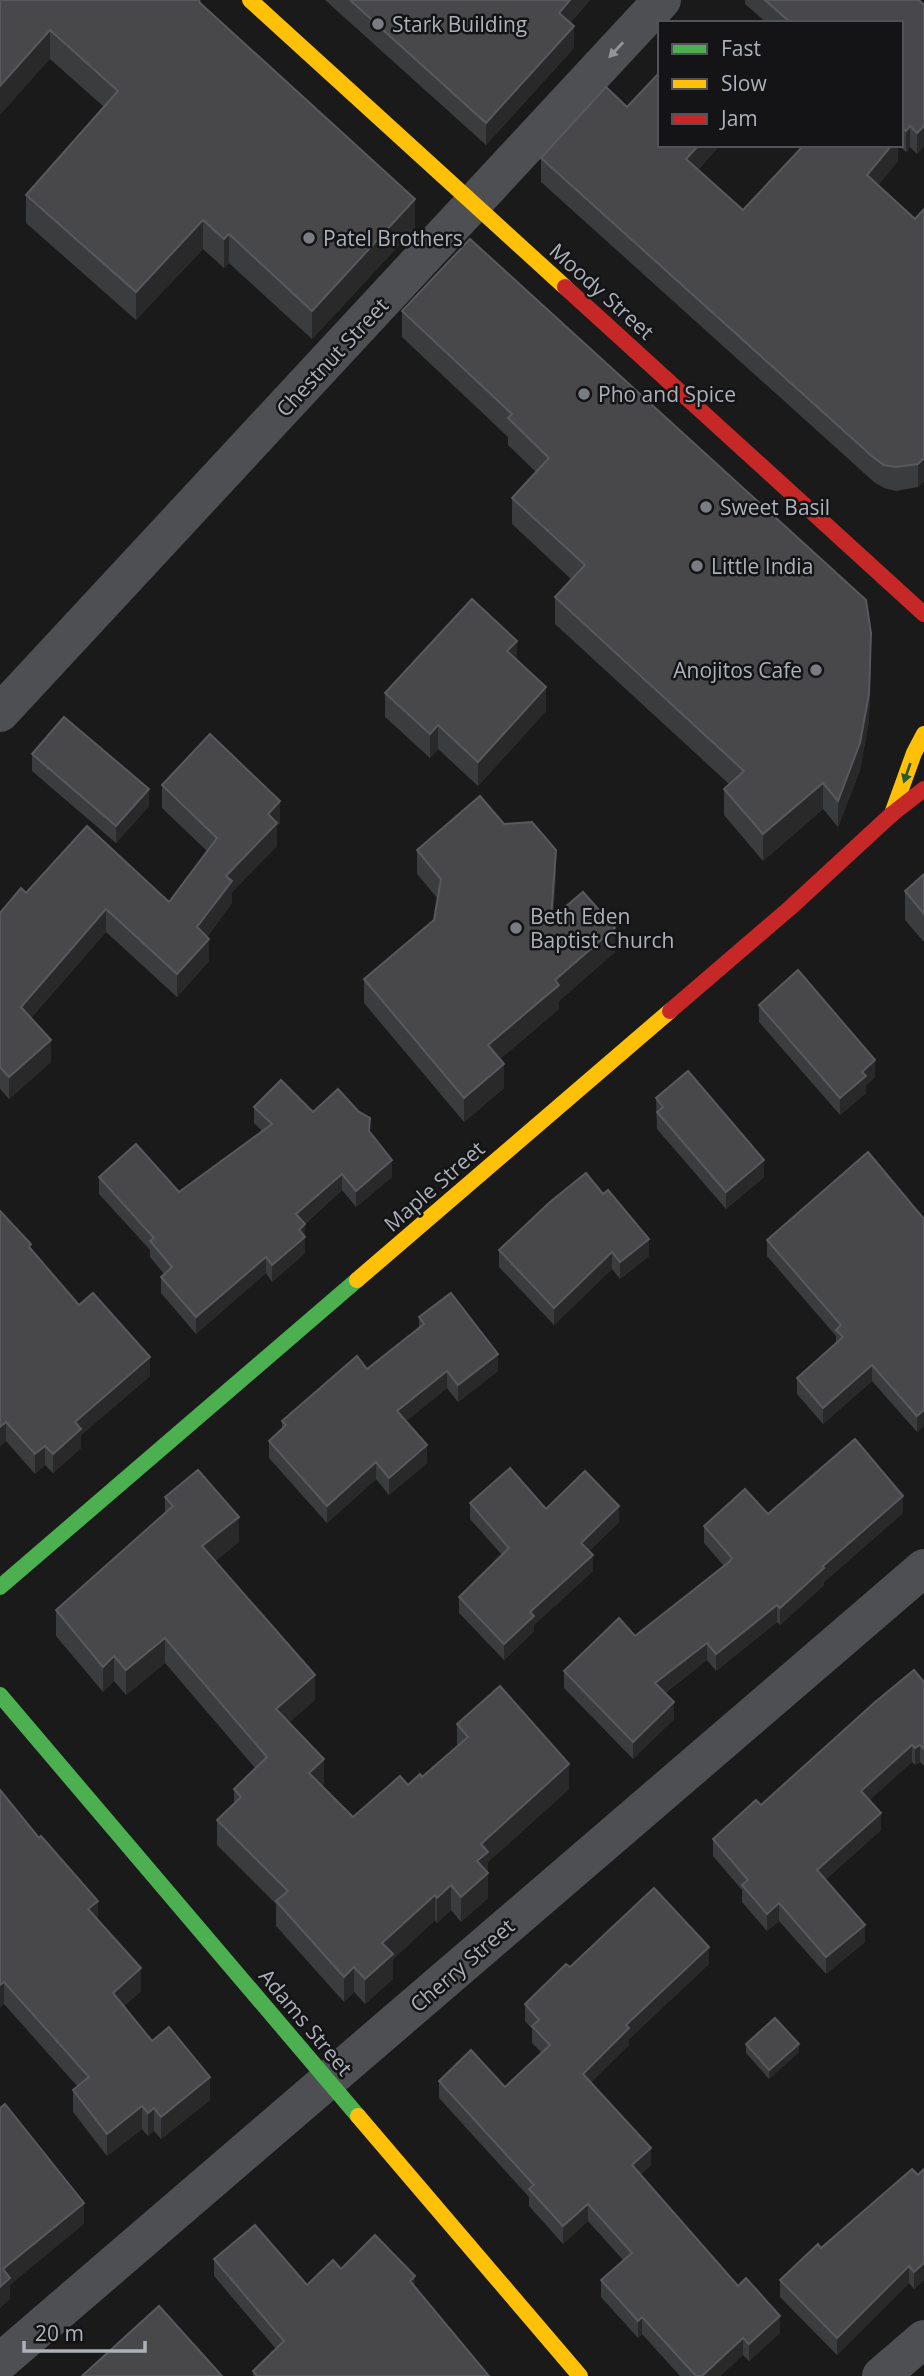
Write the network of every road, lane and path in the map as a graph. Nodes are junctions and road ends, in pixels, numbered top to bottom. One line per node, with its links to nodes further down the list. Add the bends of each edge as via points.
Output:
1 (250, 0): 3 (street, Moody Street)
2 (662, 0): 3 (street, Chestnut Street, one-way to 3)
3 (474, 203): 4 (street, Moody Street); 5 (street, Chestnut Street)
4 (924, 614)
5 (0, 713)
6 (924, 734): 8 (street, Maple Street, one-way to 8)
7 (924, 789): 8 (street, Maple Street)
8 (892, 814): 10 (street, Maple Street, via 790,908)
9 (924, 1568): 12 (street, Cherry Street)
10 (0, 1587)
11 (0, 1695): 12 (street, Adams Street)
12 (327, 2080): 14 (street, Cherry Street); 15 (street, Adams Street)
13 (924, 2339): 16 (street)
14 (0, 2362)
15 (580, 2376)
16 (881, 2376)

